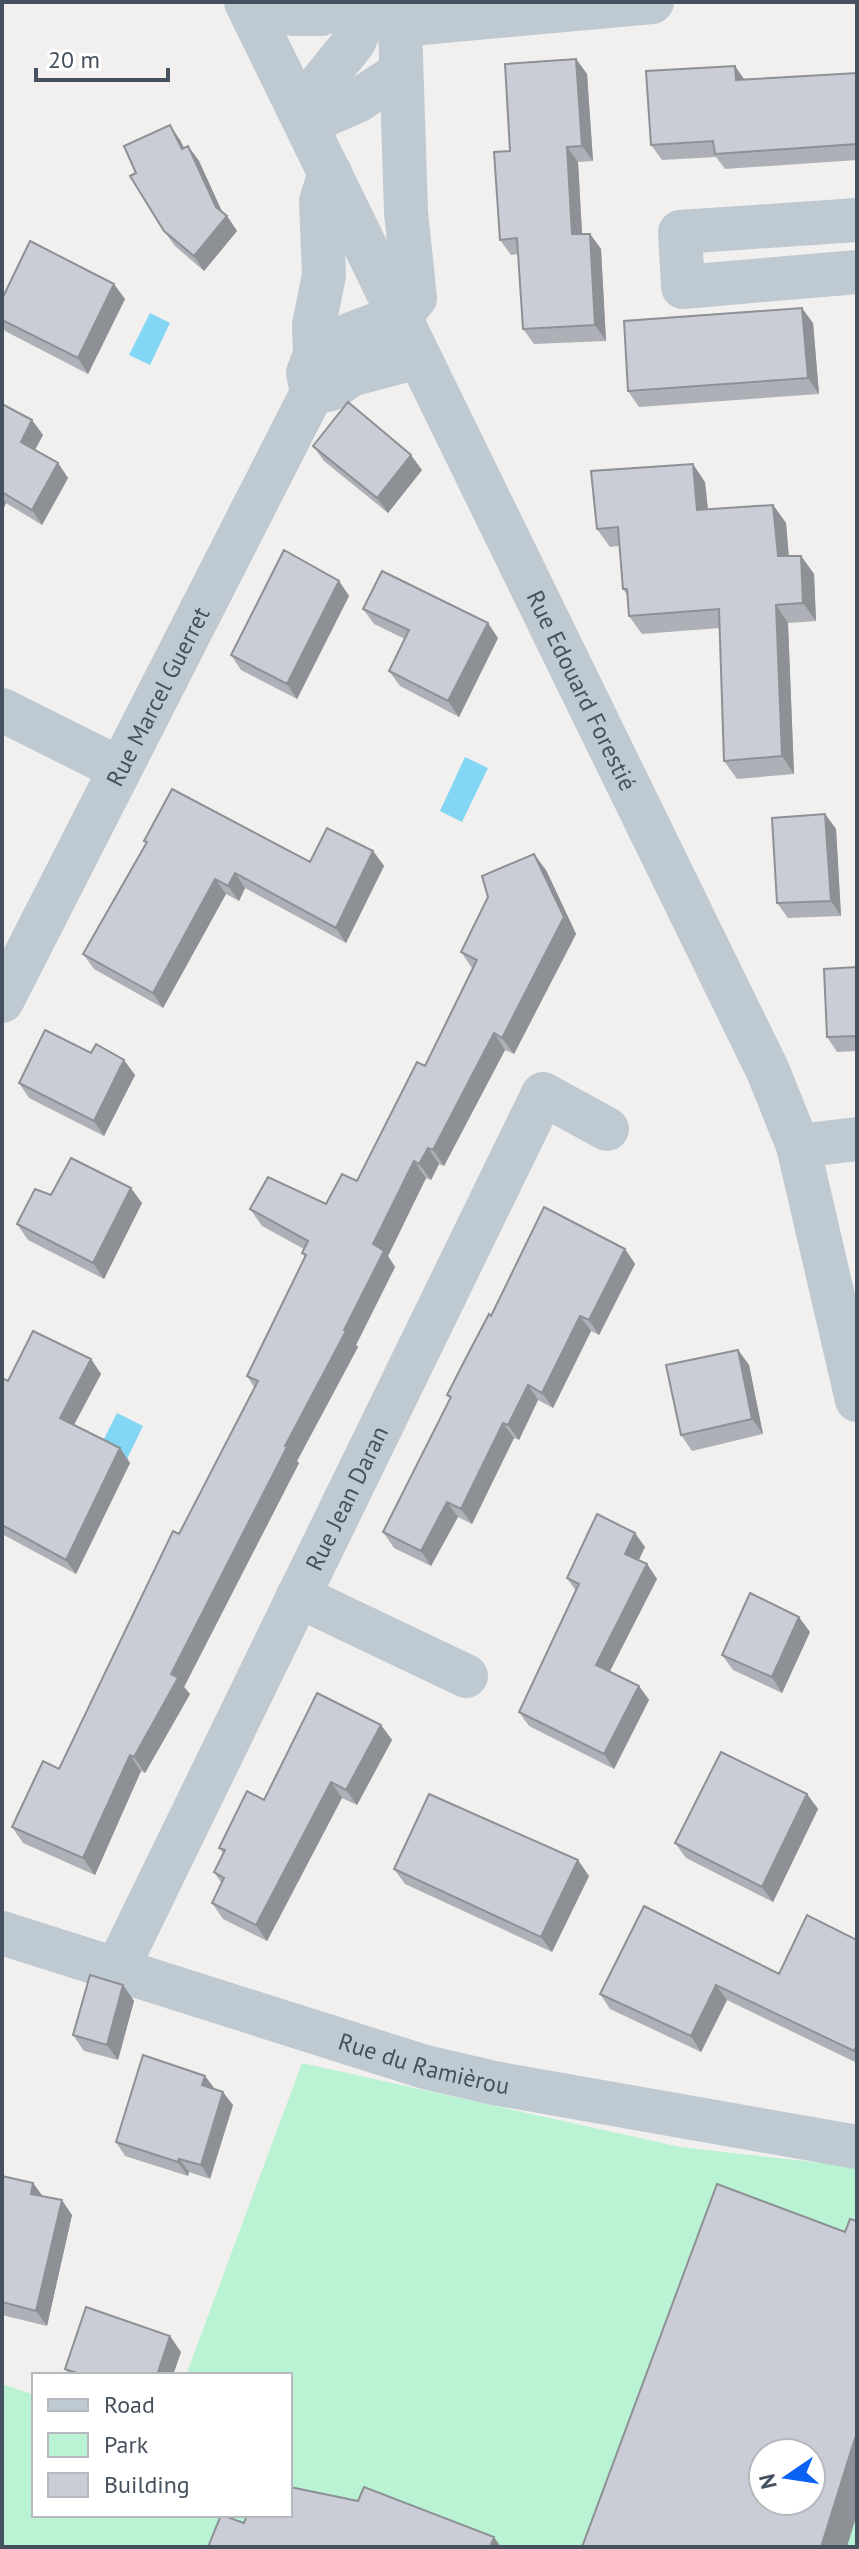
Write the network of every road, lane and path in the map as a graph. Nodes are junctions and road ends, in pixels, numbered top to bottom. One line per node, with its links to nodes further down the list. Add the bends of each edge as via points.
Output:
1 (652, 2): 2 (street)
2 (384, 9): 3 (street, via 350,4 321,14); 4 (street); 5 (street)
3 (250, 10): 5 (street, Rue Edouard Forestié)
4 (401, 72): 5 (street, via 325,115); 9 (street, via 415,298)
5 (299, 110): 6 (street, Rue Edouard Forestié)
6 (330, 173): 9 (street, Rue Edouard Forestié); 11 (street, Rue Marcel Guerret, via 321,201 324,275 314,325)
7 (857, 220): 8 (street, via 680,232 683,287)
8 (857, 272)
9 (400, 316): 10 (street, Rue Edouard Forestié); 11 (street, via 351,334)
10 (418, 357): 11 (street, via 350,375 331,389); 17 (street, Rue Edouard Forestié, via 735,1001)
11 (314, 374): 13 (street, Rue Marcel Guerret)
12 (2, 710): 13 (street)
13 (120, 769): 14 (street, Rue Marcel Guerret)
14 (2, 1001)
15 (607, 1129): 19 (street, Rue Jean Daran, via 543,1094)
16 (857, 1139): 17 (street)
17 (798, 1146): 18 (street, Rue Edouard Forestié)
18 (857, 1400)
19 (298, 1596): 20 (street); 22 (street, Rue Jean Daran)
20 (466, 1676)
21 (2, 1933): 22 (street, Rue du Ramièrou)
22 (117, 1969): 23 (street, Rue du Ramièrou, via 425,2067)
23 (857, 2147)

